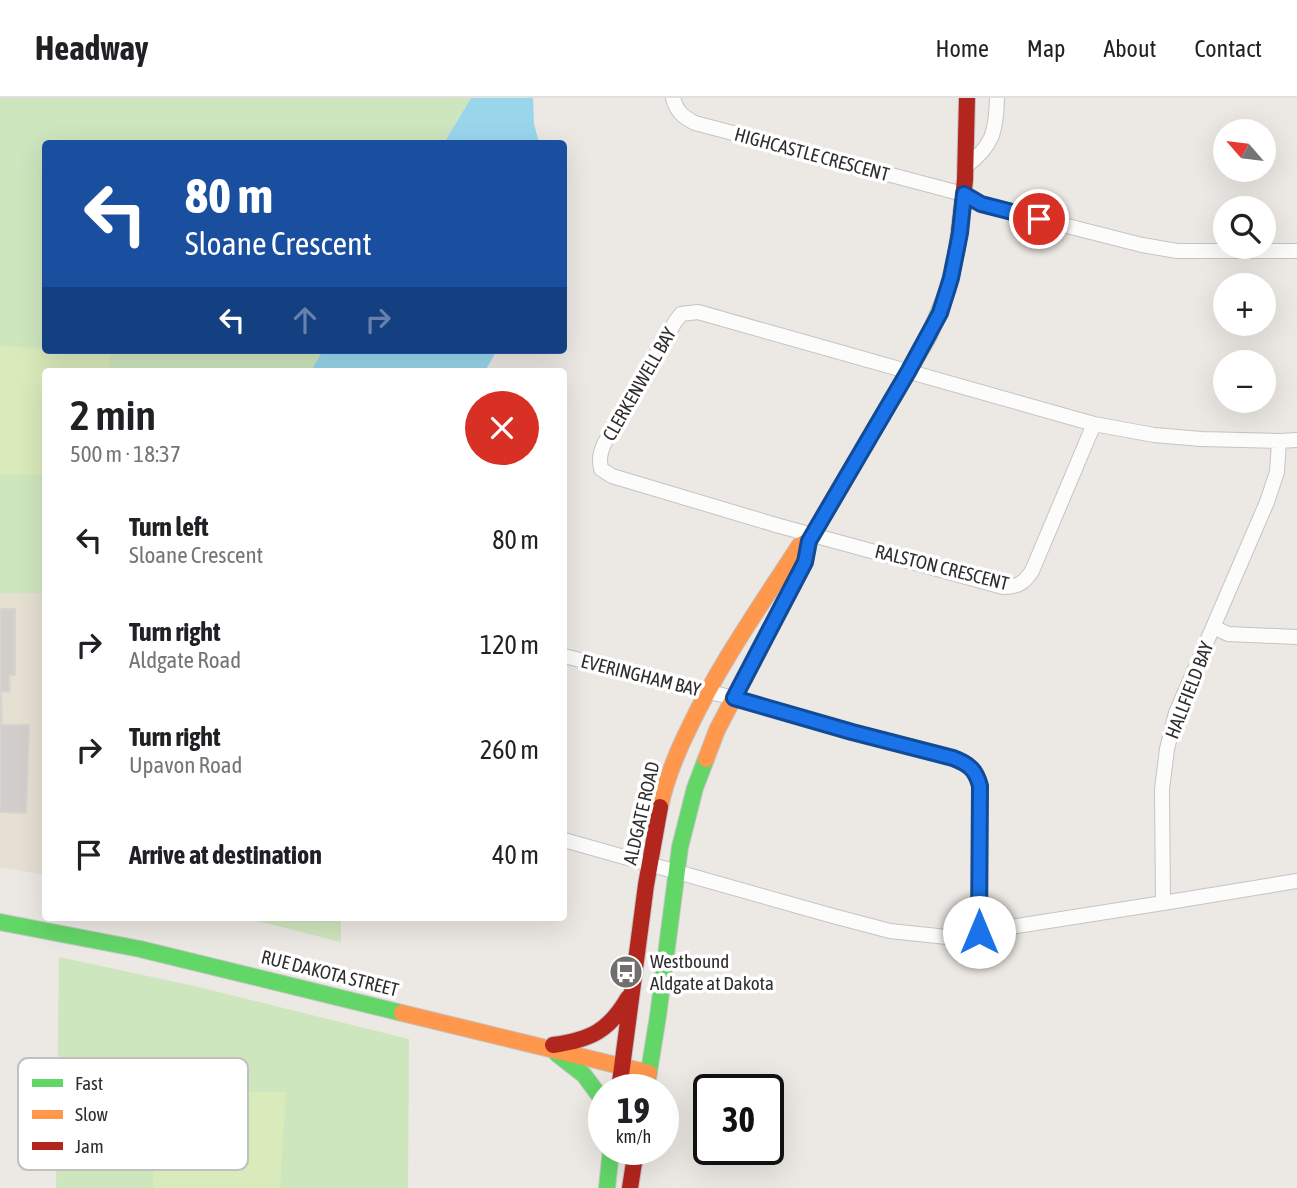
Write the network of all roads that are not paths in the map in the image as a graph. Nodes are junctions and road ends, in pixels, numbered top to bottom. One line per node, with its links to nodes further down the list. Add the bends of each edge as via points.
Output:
1 (674, 98): 5 (street, HIGHCASTLE CRESCENT, via 681,114 695,123)
2 (967, 98): 4 (street, ALDGATE ROAD)
3 (997, 98): 4 (street, via 993,136 979,157)
4 (965, 167): 5 (street, ALDGATE ROAD)
5 (964, 194): 6 (street, HIGHCASTLE CRESCENT, via 981,204 1177,251); 7 (street, ALDGATE ROAD, via 951,278 940,313)
6 (1297, 251)
7 (908, 372): 8 (street); 11 (street, ALDGATE ROAD); 11 (street, CLERKENWELL BAY, via 698,312 681,314 604,443 601,469 612,476)
8 (1094, 424): 10 (street, via 1154,435); 11 (street, RALSTON CRESCENT, via 1032,571 1015,587)
9 (1297, 440): 10 (street)
10 (1279, 441): 12 (street, HALLFIELD BAY, via 1277,472 1267,502)
11 (811, 538): 15 (street, ALDGATE ROAD, via 805,562); 15 (street, ALDGATE ROAD, via 792,556)
12 (1213, 626): 13 (street, via 1228,634); 19 (street, HALLFIELD BAY, via 1176,713 1167,749 1162,789)
13 (1297, 638)
14 (567, 657): 15 (street, EVERINGHAM BAY)
15 (720, 695): 17 (street, ALDGATE ROAD, via 717,730 687,817); 17 (street, ALDGATE ROAD, via 692,719 671,770 662,799); 21 (street, EVERINGHAM BAY, via 953,758 975,771 980,786)
16 (567, 841): 17 (street)
17 (663, 868): 21 (street, via 890,931 947,937); 22 (street, ALDGATE ROAD); 25 (street, ALDGATE ROAD)
18 (1297, 881): 19 (street)
19 (1163, 903): 21 (street)
20 (0, 922): 23 (street, RUE DAKOTA STREET, via 140,949)
21 (979, 932)
22 (631, 989): 23 (street, via 617,1016 599,1032 571,1043); 24 (street, ALDGATE ROAD)
23 (543, 1046): 24 (street, RUE DAKOTA STREET); 27 (street)
24 (622, 1066): 25 (street, RUE DAKOTA STREET); 26 (street, ALDGATE ROAD)
25 (649, 1073)
26 (621, 1074)
27 (588, 1079)
28 (609, 1165): 30 (street)
29 (634, 1165): 31 (street)
30 (607, 1188)
31 (630, 1188)

